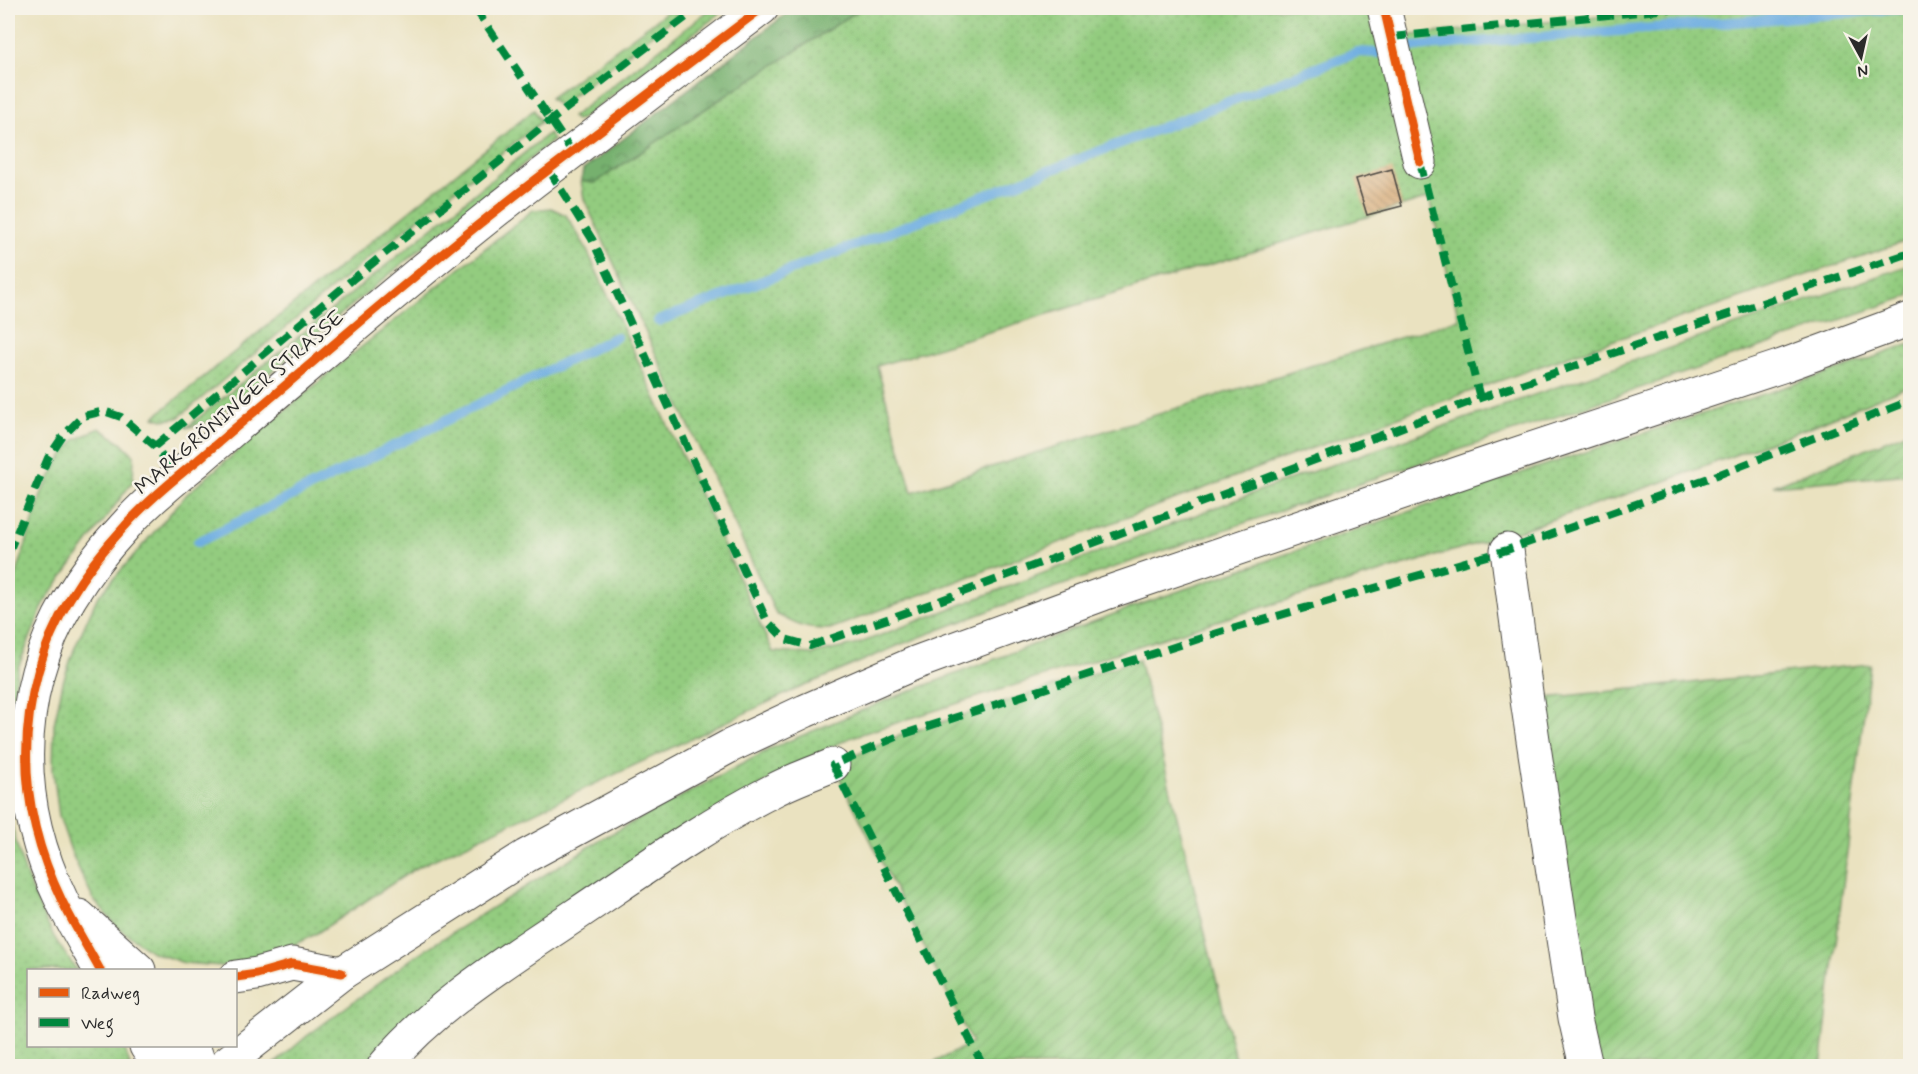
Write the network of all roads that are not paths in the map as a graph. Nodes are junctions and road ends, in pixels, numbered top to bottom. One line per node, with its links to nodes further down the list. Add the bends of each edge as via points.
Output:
1 (762, 8): 7 (main road, MARKGRÖNINGER STRASSE, via 549,170 359,322 176,478 126,525 94,563 65,607 44,655 31,709 25,766 32,816 62,901)
2 (1384, 8): 3 (main road)
3 (1420, 162)
4 (1911, 319): 9 (main road, via 1114,590 915,663 730,746 622,803 526,856)
5 (1507, 550): 17 (main road, via 1575,1018)
6 (833, 765): 16 (main road, via 776,789 727,816 501,965 435,1015)
7 (123, 966): 8 (main road)
8 (154, 969)
9 (342, 973): 10 (main road, via 292,964); 15 (main road)
10 (237, 977)
11 (147, 1047): 13 (main road)
12 (193, 1047): 14 (main road)
13 (178, 1066)
14 (200, 1066)
15 (223, 1066)
16 (384, 1066)
17 (1586, 1066)

